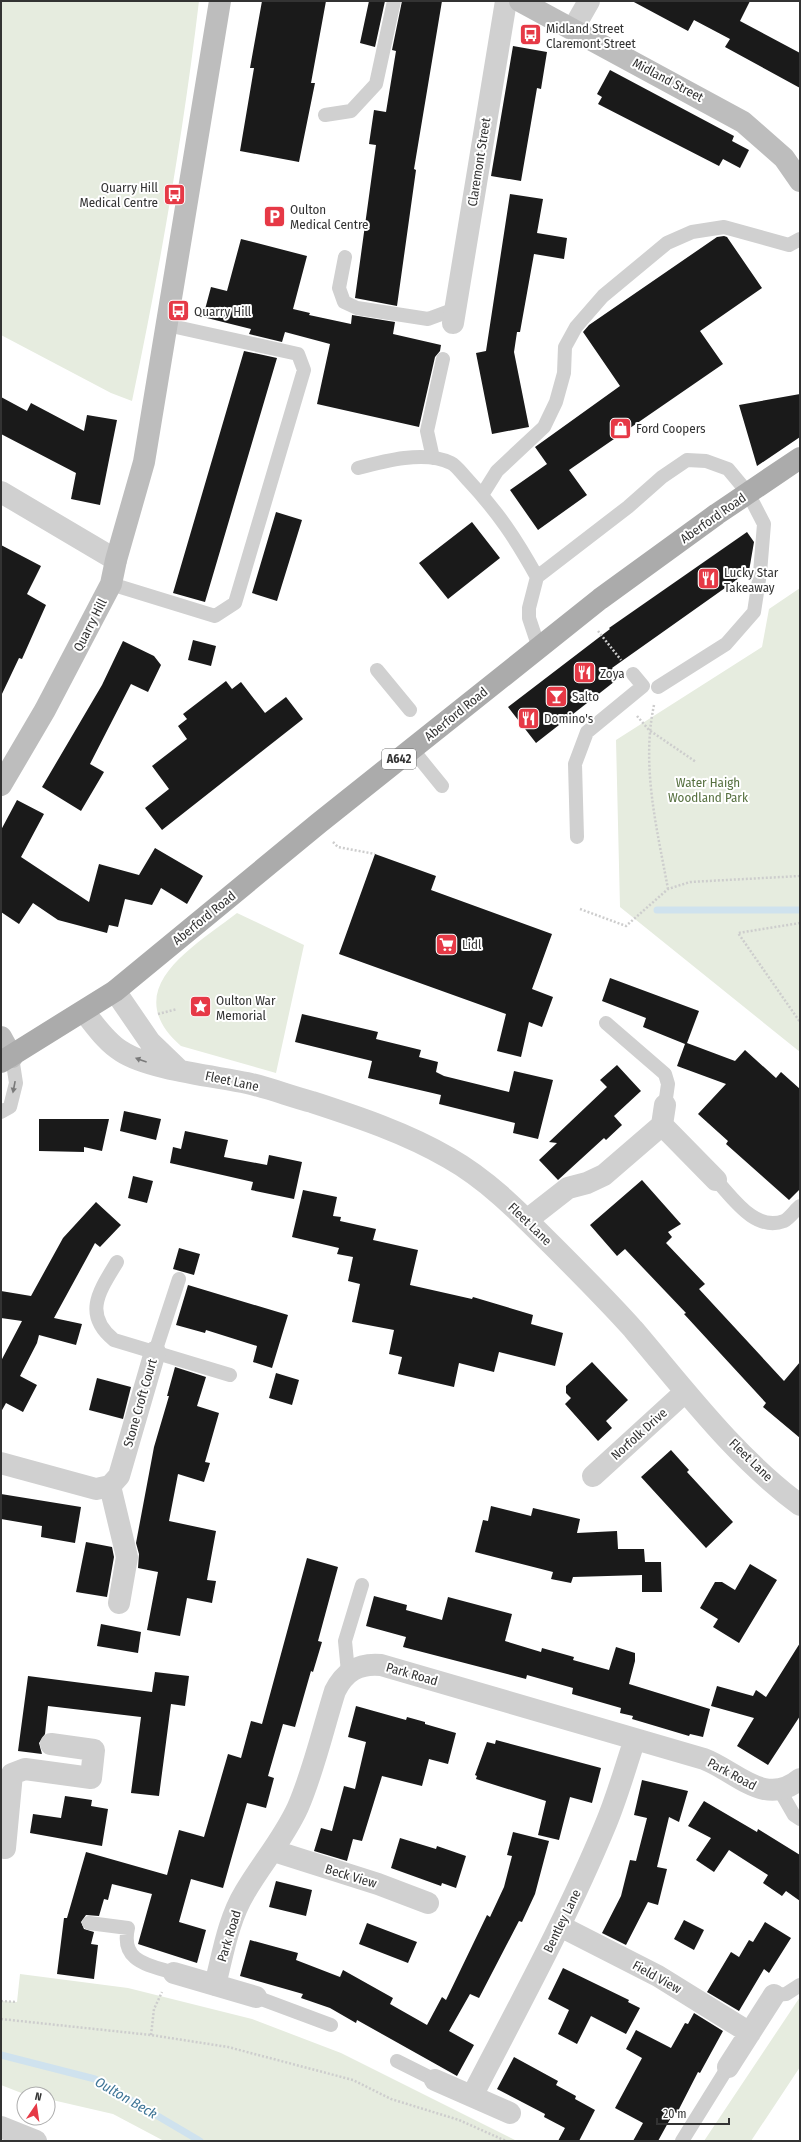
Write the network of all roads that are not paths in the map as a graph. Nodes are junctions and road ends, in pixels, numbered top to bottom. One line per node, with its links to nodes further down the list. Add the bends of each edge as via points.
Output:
1 (220, 1): 11 (street, Quarry Hill)
2 (394, 1): 6 (lane, via 376,84 352,111)
3 (518, 1): 5 (street, Midland Street); 10 (street, Claremont Street)
4 (589, 1): 5 (street)
5 (573, 29): 7 (street, Midland Street, via 743,122 784,158)
6 (325, 115)
7 (800, 180)
8 (800, 239): 18 (lane, via 789,245 724,227 692,232 667,243 604,296 576,327 566,347 564,373 556,402 544,427 497,472)
9 (345, 257): 10 (lane, via 339,288 344,302 357,308 428,319)
10 (454, 316)
11 (167, 325): 19 (street, Quarry Hill, via 144,462); 21 (lane, via 298,354 304,370 235,603 215,616)
12 (443, 359): 13 (lane, via 427,431)
13 (434, 458): 15 (lane, via 396,458); 18 (lane, via 452,463)
14 (800, 458): 17 (main road, Aberford Road / A642)
15 (358, 468)
16 (1, 492): 19 (street)
17 (748, 493): 20 (lane, via 728,469 706,461 687,460); 22 (main road, Aberford Road / A642, via 583,612); 25 (lane, via 764,524 754,612 726,644)
18 (482, 496): 20 (lane, via 515,537)
19 (116, 560): 21 (street, Quarry Hill)
20 (537, 577): 22 (lane, via 529,618)
21 (111, 584): 28 (street, Quarry Hill, via 45,710)
22 (539, 648): 27 (main road, Aberford Road / A642)
23 (377, 670): 26 (lane)
24 (633, 674): 30 (lane, via 643,686 587,732 582,742 575,764)
25 (658, 687)
26 (410, 710)
27 (412, 749): 29 (lane); 31 (main road, Aberford Road / A642)
28 (1, 784)
29 (442, 786)
30 (577, 837)
31 (115, 991): 32 (main road, Aberford Road / A642); 36 (street, via 150,1042)
32 (84, 1012): 35 (main road, Aberford Road / A642); 36 (street, Fleet Lane, one-way to 32, via 142,1061 121,1051)
33 (606, 1023): 38 (lane, via 665,1074 668,1084)
34 (1, 1037): 35 (street)
35 (6, 1060): 37 (lane, one-way to 37, via 16,1083 10,1107)
36 (179, 1069): 41 (street, Fleet Lane, via 272,1090 351,1114 399,1133 449,1158 486,1183)
37 (1, 1112)
38 (663, 1115): 39 (street); 41 (street, via 604,1175 568,1188)
39 (716, 1180): 40 (lane, via 750,1215 761,1221 785,1220)
40 (800, 1206)
41 (527, 1220): 46 (street, Fleet Lane, via 632,1328)
42 (117, 1262): 44 (lane, Stone Croft Court, via 99,1292 96,1314 100,1324 114,1340)
43 (179, 1279): 44 (lane)
44 (155, 1352): 45 (lane); 49 (street, Stone Croft Court, via 119,1476)
45 (230, 1375)
46 (685, 1392): 48 (street, Norfolk Drive); 50 (street, Fleet Lane, via 751,1461)
47 (1, 1463): 49 (street, via 96,1489)
48 (593, 1476)
49 (110, 1486): 52 (street, via 126,1556)
50 (800, 1505)
51 (362, 1585): 53 (lane, via 345,1641)
52 (119, 1603)
53 (348, 1672): 54 (street, Park Road, via 358,1666 381,1665); 60 (street, Park Road, via 340,1680 335,1691 298,1807)
54 (635, 1739): 57 (street, Park Road, via 714,1763 749,1785 764,1790); 63 (street, Bentley Lane, via 606,1824)
55 (51, 1744): 59 (street, via 94,1750 91,1778 25,1769 12,1774 5,1848)
56 (800, 1779): 57 (street, Park Road, via 793,1785)
57 (779, 1790): 58 (lane, via 794,1815)
58 (800, 1819)
59 (1, 1847)
60 (274, 1851): 61 (street, Beck View, via 378,1884); 65 (street, Park Road, via 245,1893 236,1911 228,1930)
61 (428, 1903)
62 (88, 1923): 64 (lane, via 128,1928 127,1945 136,1960)
63 (560, 1926): 70 (street, Field View, via 658,1976); 74 (street, Bentley Lane)
64 (174, 1973): 65 (street)
65 (215, 1985): 68 (street)
66 (800, 1985): 67 (lane, via 786,1994)
67 (774, 1995): 70 (street)
68 (256, 1997): 69 (lane)
69 (331, 2025)
70 (750, 2033): 72 (street)
71 (397, 2061): 73 (lane)
72 (728, 2067): 78 (lane)
73 (435, 2080): 74 (street)
74 (472, 2096): 75 (street)
75 (510, 2113)
76 (1, 2128): 77 (street)
77 (36, 2141)
78 (682, 2141)

